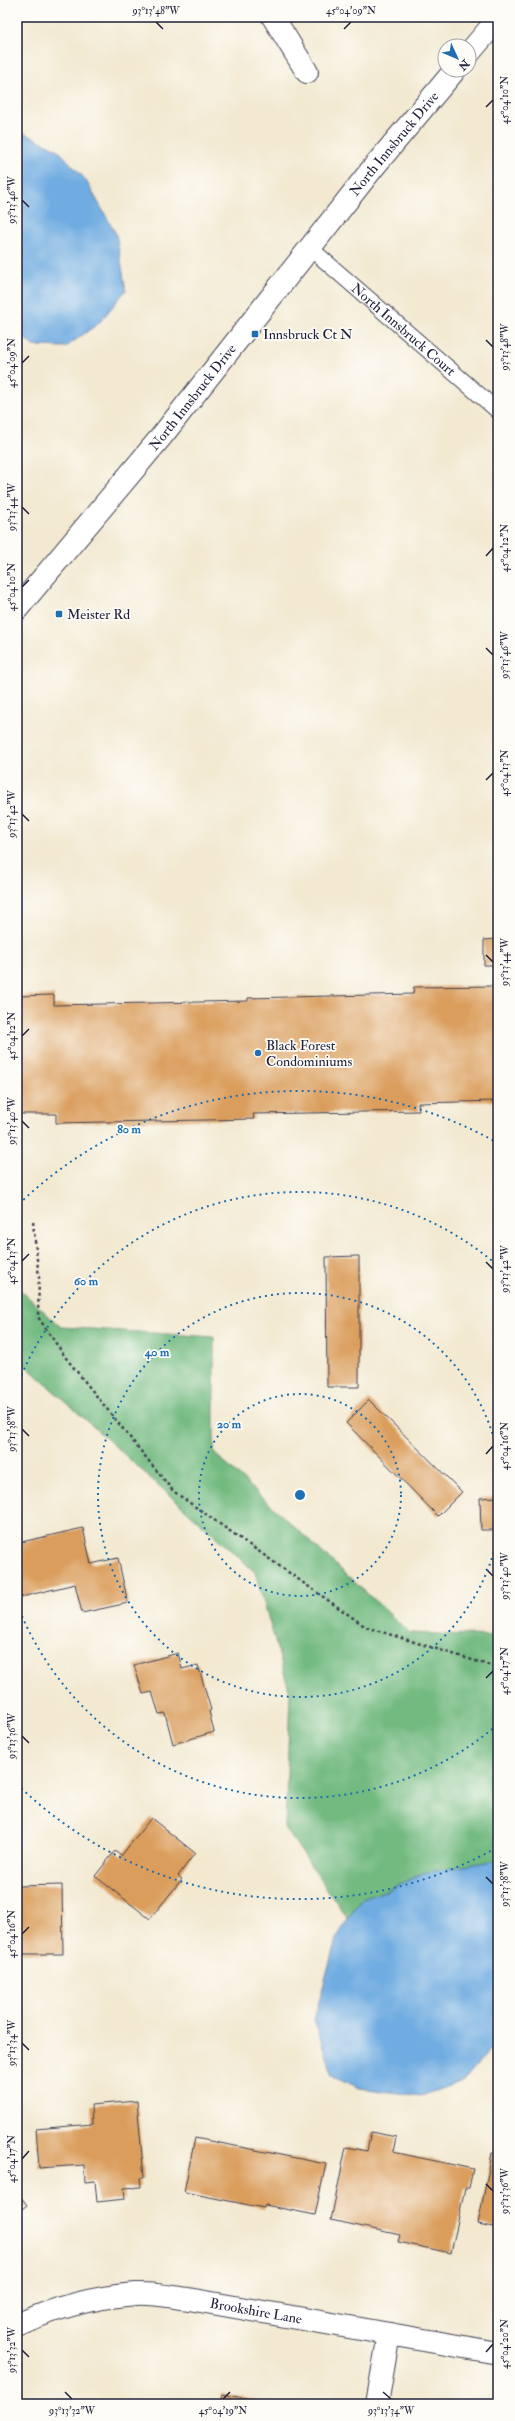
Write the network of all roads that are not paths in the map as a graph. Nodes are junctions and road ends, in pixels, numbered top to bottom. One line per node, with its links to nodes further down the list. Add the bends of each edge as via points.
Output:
1 (274, 17): 4 (street)
2 (498, 19): 3 (street)
3 (477, 44)
4 (307, 72)
5 (448, 78): 6 (street, North Innsbruck Drive)
6 (310, 248): 7 (lane, North Innsbruck Court); 8 (street, North Innsbruck Drive, via 161,436)
7 (496, 404)
8 (17, 608)
9 (17, 2325): 10 (street, Brookshire Lane, via 38,2315 88,2301 138,2294 189,2299)
10 (389, 2334): 11 (street, Brookshire Lane); 12 (street)
11 (498, 2353)
12 (377, 2404)

